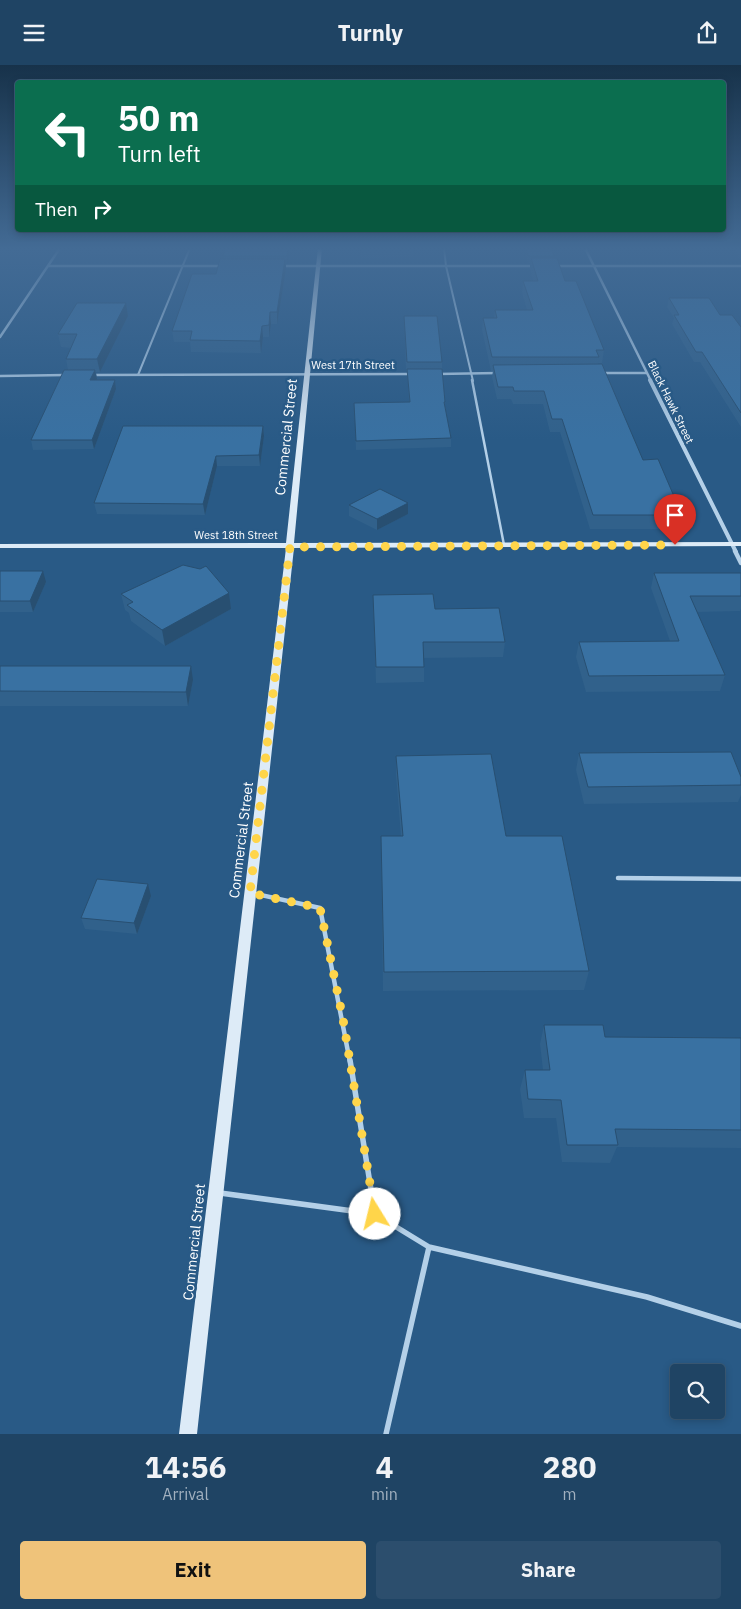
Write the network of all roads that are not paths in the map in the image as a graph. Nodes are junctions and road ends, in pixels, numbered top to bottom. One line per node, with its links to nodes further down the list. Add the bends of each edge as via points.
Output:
1 (17, 312): 6 (street)
2 (164, 312): 17 (lane)
3 (313, 312): 11 (street, Commercial Street)
4 (457, 312): 7 (lane)
5 (616, 312): 10 (street, Black Hawk Street)
6 (0, 337)
7 (471, 373): 8 (street); 13 (street); 20 (lane)
8 (501, 373)
9 (598, 373): 10 (street)
10 (646, 373): 18 (street, Black Hawk Street)
11 (307, 374): 12 (street, West 17th Street); 17 (street, West 17th Street); 22 (street, Commercial Street)
12 (413, 374)
13 (433, 374)
14 (0, 375): 15 (street)
15 (69, 375)
16 (89, 375): 17 (street, West 17th Street)
17 (138, 375)
18 (732, 544): 19 (street, West 18th Street); 20 (street, West 18th Street); 23 (street, Black Hawk Street)
19 (741, 544)
20 (504, 545): 22 (street, West 18th Street)
21 (0, 547): 22 (street, West 18th Street)
22 (290, 547): 26 (street, Commercial Street)
23 (741, 563)
24 (618, 878): 25 (lane)
25 (741, 879)
26 (250, 893): 27 (street, Commercial Street); 28 (lane, via 320,908 343,1019)
27 (215, 1192): 28 (lane); 31 (street, Commercial Street)
28 (375, 1214): 29 (lane)
29 (429, 1247): 30 (lane, via 647,1297); 32 (lane)
30 (741, 1326)
31 (189, 1434)
32 (386, 1434)

